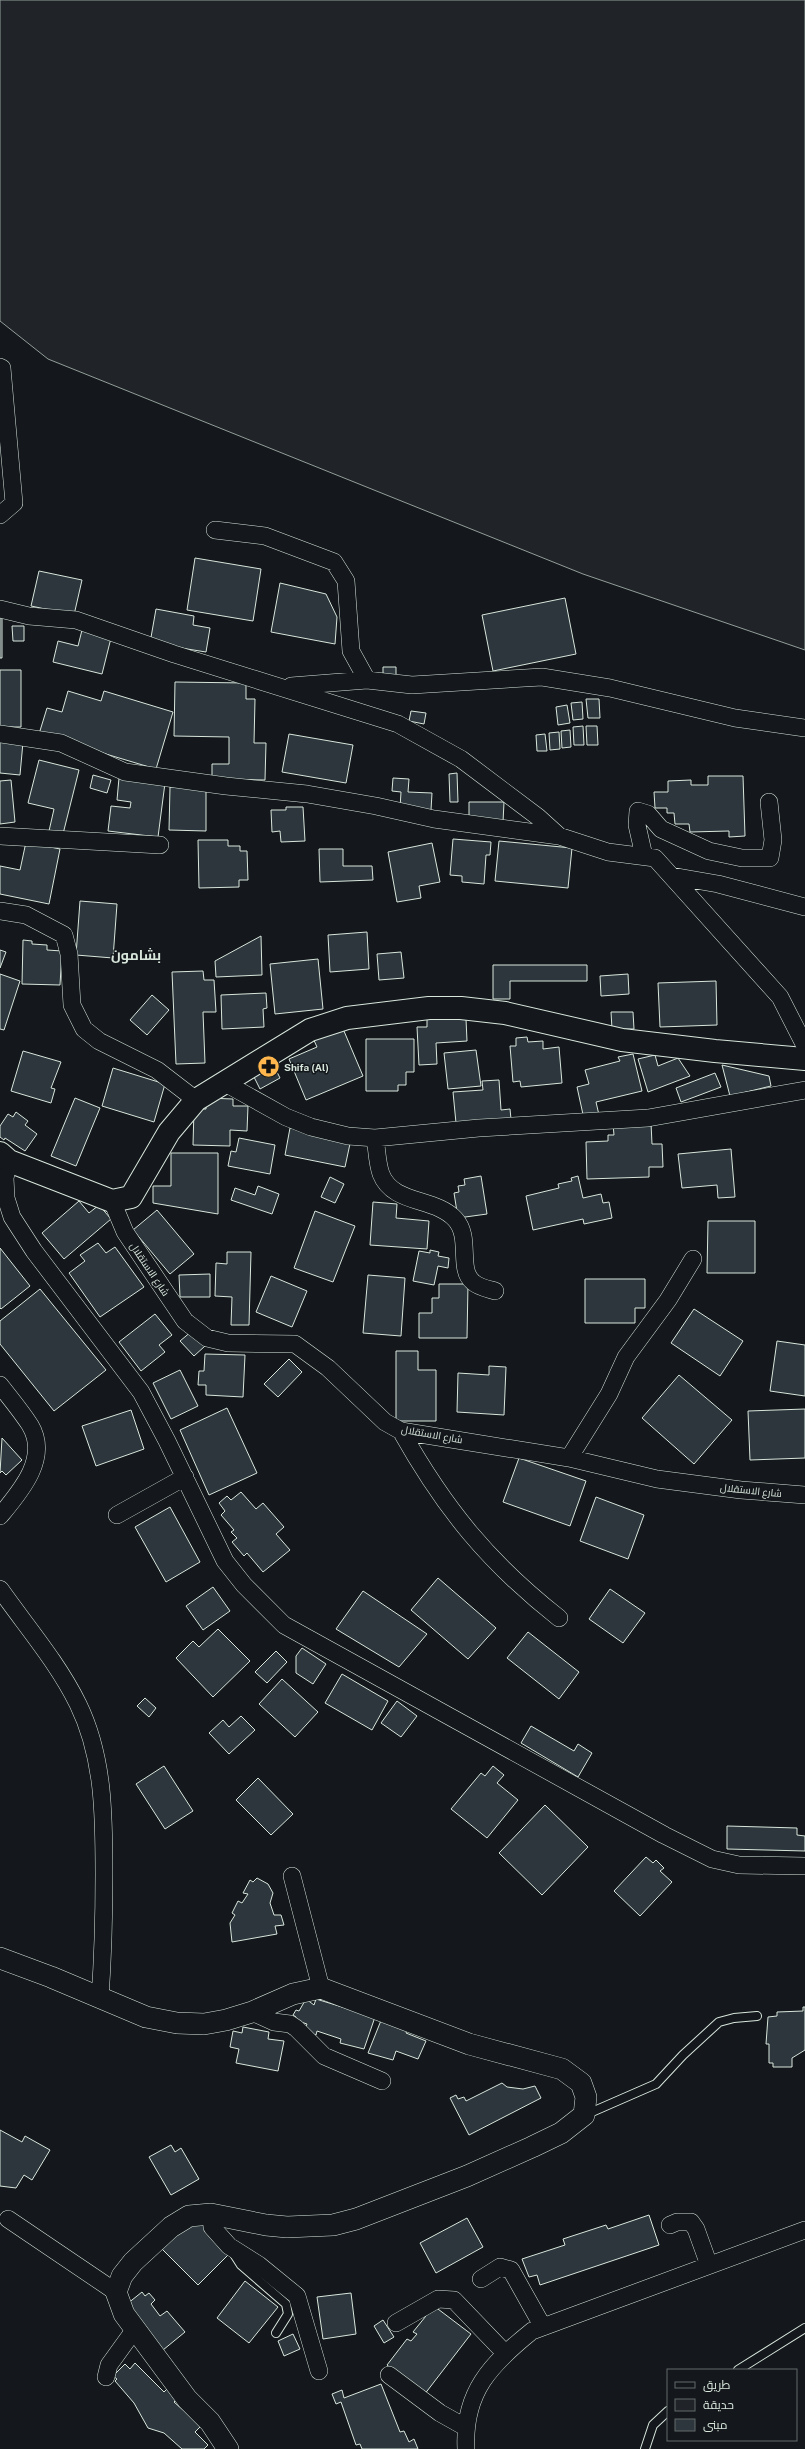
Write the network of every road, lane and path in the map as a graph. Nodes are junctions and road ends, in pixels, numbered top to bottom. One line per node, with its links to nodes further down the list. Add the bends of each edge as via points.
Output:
1 (0, 366): 2 (street, via 8,416 14,503)
2 (0, 515)
3 (215, 530): 5 (street, via 265,536 334,562 346,581 351,651)
4 (0, 609): 6 (street, via 29,616 76,620 174,654)
5 (367, 680): 6 (street); 7 (street, via 412,685 542,677 610,688 735,718)
6 (281, 686): 11 (street, via 398,724 431,741 529,810)
7 (805, 728)
8 (0, 734): 11 (street, via 61,743 125,772 306,794 434,819)
9 (769, 802): 13 (street, via 773,840 770,858 742,858 709,851 661,829 648,814 638,811 637,825)
10 (0, 836): 12 (street)
11 (559, 836): 13 (street, via 608,852)
12 (160, 844)
13 (644, 856): 14 (street, via 655,858)
14 (672, 876): 15 (street, via 718,884); 17 (street, via 780,997)
15 (805, 908)
16 (0, 911): 21 (street, via 26,915 64,935 69,954 72,1005 84,1030 99,1041 157,1070)
17 (805, 1046)
18 (805, 1059): 19 (main road, via 622,1040 505,1013 461,1008 429,1008 347,1018 310,1030)
19 (225, 1083): 21 (main road); 22 (street, via 286,1117 311,1127 348,1136)
20 (805, 1090): 22 (street, via 648,1118 478,1128)
21 (196, 1100): 24 (main road, via 169,1132 131,1196)
22 (375, 1138): 26 (street, via 381,1174 386,1183 395,1192 433,1205 455,1219 465,1236 468,1278)
23 (5, 1157): 24 (main road); 30 (street, via 6,1198 12,1217 34,1251 141,1392)
24 (112, 1201): 28 (street, شارع الاستقلال, via 125,1232 185,1322 207,1338 228,1343 295,1344 328,1368 385,1422)
25 (693, 1259): 29 (street, via 668,1300 626,1357 609,1394)
26 (495, 1292)
27 (0, 1385): 33 (street, via 30,1426 36,1440 32,1473)
28 (401, 1431): 29 (street, شارع الاستقلال); 35 (street, via 445,1503 470,1534 525,1591)
29 (569, 1458): 31 (street, شارع الاستقلال, via 657,1479)
30 (185, 1477): 32 (street); 36 (street, via 225,1562 284,1625 664,1836 712,1859 739,1865)
31 (805, 1495)
32 (117, 1515)
33 (0, 1516)
34 (0, 1589): 40 (street, via 64,1680 78,1706 96,1756 102,1791 104,1832 104,1945)
35 (559, 1618)
36 (805, 1866)
37 (292, 1876): 39 (street)
38 (0, 1958): 40 (street)
39 (321, 1988): 41 (street, via 293,1994); 44 (street, via 470,2044 562,2069 581,2083 586,2097)
40 (100, 1998): 41 (street, via 146,2017 177,2023 204,2024)
41 (252, 2012): 43 (street, via 274,2022 290,2024 324,2056)
42 (757, 2016): 44 (lane, via 719,2022 656,2084)
43 (382, 2081)
44 (584, 2115): 45 (street, via 561,2133 532,2147 467,2176 356,2219 333,2225 287,2227 266,2226)
45 (211, 2214): 49 (street, via 212,2227); 52 (street, via 189,2216 171,2227 133,2262 122,2276)
46 (8, 2219): 52 (street)
47 (670, 2225): 50 (street, via 691,2222)
48 (805, 2230): 50 (street)
49 (229, 2246): 57 (lane, via 241,2265 286,2304 288,2314); 60 (street, via 259,2265 297,2296)
50 (709, 2265): 54 (street)
51 (481, 2279): 54 (street, via 500,2267 511,2270)
52 (116, 2292): 56 (street, via 124,2314)
53 (396, 2323): 58 (street, via 438,2299 454,2300)
54 (543, 2327): 58 (street, via 532,2331)
55 (805, 2328): 59 (lane)
56 (135, 2329): 62 (street, via 109,2365); 65 (street, via 187,2399 210,2422)
57 (276, 2333)
58 (505, 2353): 64 (street, via 474,2396)
59 (740, 2369)
60 (319, 2372)
61 (389, 2375): 64 (street, via 440,2413)
62 (106, 2377)
63 (667, 2412): 67 (lane, via 653,2425)
64 (465, 2427): 66 (street)
65 (228, 2449)
66 (466, 2449)
67 (645, 2449)

